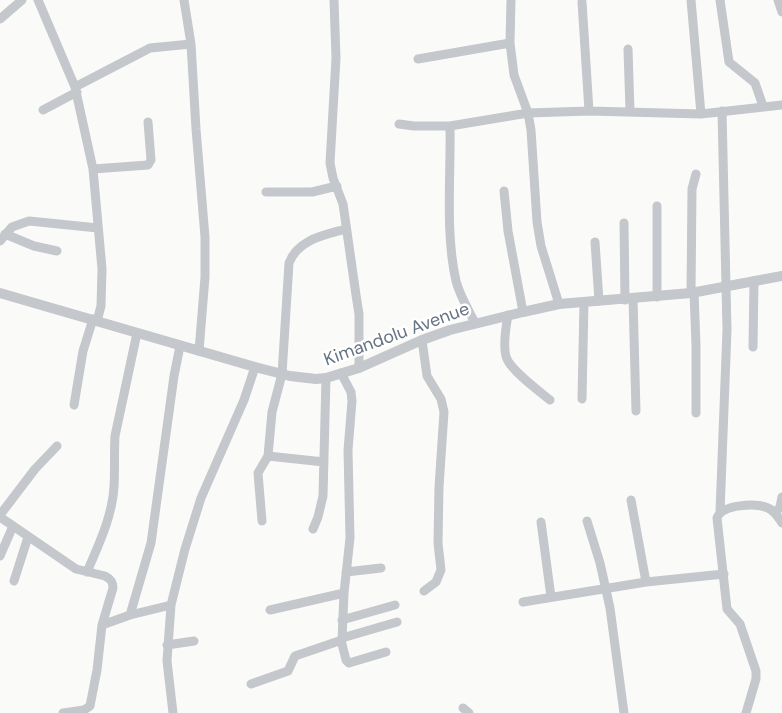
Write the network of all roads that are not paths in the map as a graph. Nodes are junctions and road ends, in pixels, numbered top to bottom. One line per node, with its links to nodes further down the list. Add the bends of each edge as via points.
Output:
1 (22, 0): 11 (street)
2 (38, 0): 16 (street)
3 (184, 0): 13 (street)
4 (334, 0): 30 (street, via 336,58 330,163)
5 (511, 0): 12 (street)
6 (692, 0): 24 (street)
7 (720, 0): 18 (street, via 729,62 756,83)
8 (778, 0): 10 (street)
9 (582, 2): 20 (street)
10 (782, 12)
11 (0, 19)
12 (510, 43): 15 (street); 23 (street, via 514,75)
13 (191, 44): 16 (street, via 154,47); 58 (street, via 205,237)
14 (628, 49): 21 (street)
15 (418, 59)
16 (76, 89): 19 (street); 28 (street)
17 (782, 105): 18 (street)
18 (763, 106): 22 (street)
19 (43, 110)
20 (589, 111): 21 (street); 23 (street)
21 (630, 111): 24 (street)
22 (722, 111): 24 (street); 42 (street)
23 (528, 113): 27 (street); 49 (street, via 537,222)
24 (701, 114)
25 (148, 122): 28 (street, via 151,160 148,165)
26 (398, 124): 27 (street)
27 (450, 126): 53 (street, via 451,248 456,282)
28 (93, 169): 35 (street)
29 (696, 174): 44 (street, via 692,189)
30 (337, 186): 32 (street, via 312,192); 36 (street)
31 (504, 191): 50 (street)
32 (266, 192)
33 (657, 206): 45 (street)
34 (624, 223): 46 (street)
35 (98, 228): 37 (street, via 29,221 12,227); 52 (street, via 101,306)
36 (346, 229): 60 (street, via 358,314); 62 (street, via 308,242 292,257)
37 (3, 238): 39 (street)
38 (595, 242): 47 (street)
39 (57, 251)
40 (782, 276): 41 (street, Kimandolu Avenue)
41 (754, 281): 42 (street, Kimandolu Avenue); 57 (street)
42 (726, 287): 44 (street, Kimandolu Avenue); 74 (street)
43 (0, 293): 52 (street, Kimandolu Avenue)
44 (692, 293): 45 (street, Kimandolu Avenue); 68 (street)
45 (657, 297): 46 (street, Kimandolu Avenue)
46 (629, 299): 47 (street, Kimandolu Avenue); 67 (street)
47 (599, 301): 48 (street, Kimandolu Avenue)
48 (584, 302): 49 (street, Kimandolu Avenue); 64 (street)
49 (559, 304): 50 (street, Kimandolu Avenue)
50 (523, 312): 51 (street, Kimandolu Avenue)
51 (508, 315): 53 (street, Kimandolu Avenue); 65 (street, via 507,359)
52 (95, 320): 54 (street, Kimandolu Avenue); 66 (street, via 83,351)
53 (474, 323): 55 (street, Kimandolu Avenue)
54 (137, 333): 56 (street, Kimandolu Avenue); 86 (street, via 115,436 114,487 109,513)
55 (422, 340): 60 (street, Kimandolu Avenue); 92 (street, via 427,376 441,399 444,412 439,487 441,570 436,582)
56 (180, 346): 58 (street, Kimandolu Avenue); 99 (street, via 151,543)
57 (753, 347)
58 (199, 351): 59 (street, Kimandolu Avenue)
59 (254, 367): 62 (street, Kimandolu Avenue); 97 (street, via 244,400 201,498)
60 (359, 368): 61 (street, Kimandolu Avenue)
61 (341, 373): 63 (street, Kimandolu Avenue); 87 (street, via 352,396 348,450 350,538)
62 (282, 374): 63 (street, Kimandolu Avenue); 70 (street, via 272,412)
63 (326, 378): 71 (street)
64 (582, 399)
65 (550, 400)
66 (74, 406)
67 (636, 410)
68 (696, 413)
69 (57, 446): 76 (street, via 35,469)
70 (268, 456): 71 (street); 77 (street, via 258,473)
71 (324, 462): 82 (street, via 323,496)
72 (782, 497): 75 (street)
73 (631, 500): 90 (street)
74 (720, 512): 75 (street, via 749,506); 88 (street, via 717,518)
75 (776, 512): 80 (street)
76 (0, 516): 81 (street)
77 (262, 521)
78 (586, 521): 91 (street)
79 (541, 522): 94 (street)
80 (782, 522)
81 (13, 526): 83 (street); 84 (street)
82 (313, 529)
83 (28, 537): 86 (street, via 76,569); 89 (street)
84 (0, 556)
85 (381, 568): 87 (street)
86 (88, 572): 102 (street, via 109,578 112,584)
87 (346, 572): 93 (street)
88 (724, 574): 90 (street); 111 (street, via 727,609 740,624 756,671)
89 (14, 581)
90 (646, 582): 91 (street)
91 (606, 589): 94 (street); 110 (street)
92 (424, 591)
93 (344, 593): 98 (street); 100 (street)
94 (551, 597): 95 (street)
95 (523, 602)
96 (395, 605): 100 (street)
97 (171, 606): 99 (street); 105 (street)
98 (270, 610)
99 (130, 615): 102 (street)
100 (342, 620): 103 (street)
101 (397, 622): 103 (street)
102 (102, 625): 108 (street, via 90,706)
103 (342, 639): 106 (street, via 349,663); 107 (street, via 295,656 288,671)
104 (194, 641): 105 (street)
105 (167, 645): 109 (street)
106 (386, 652)
107 (251, 684)
108 (63, 713)
109 (173, 713)
110 (624, 713)
111 (746, 713)

